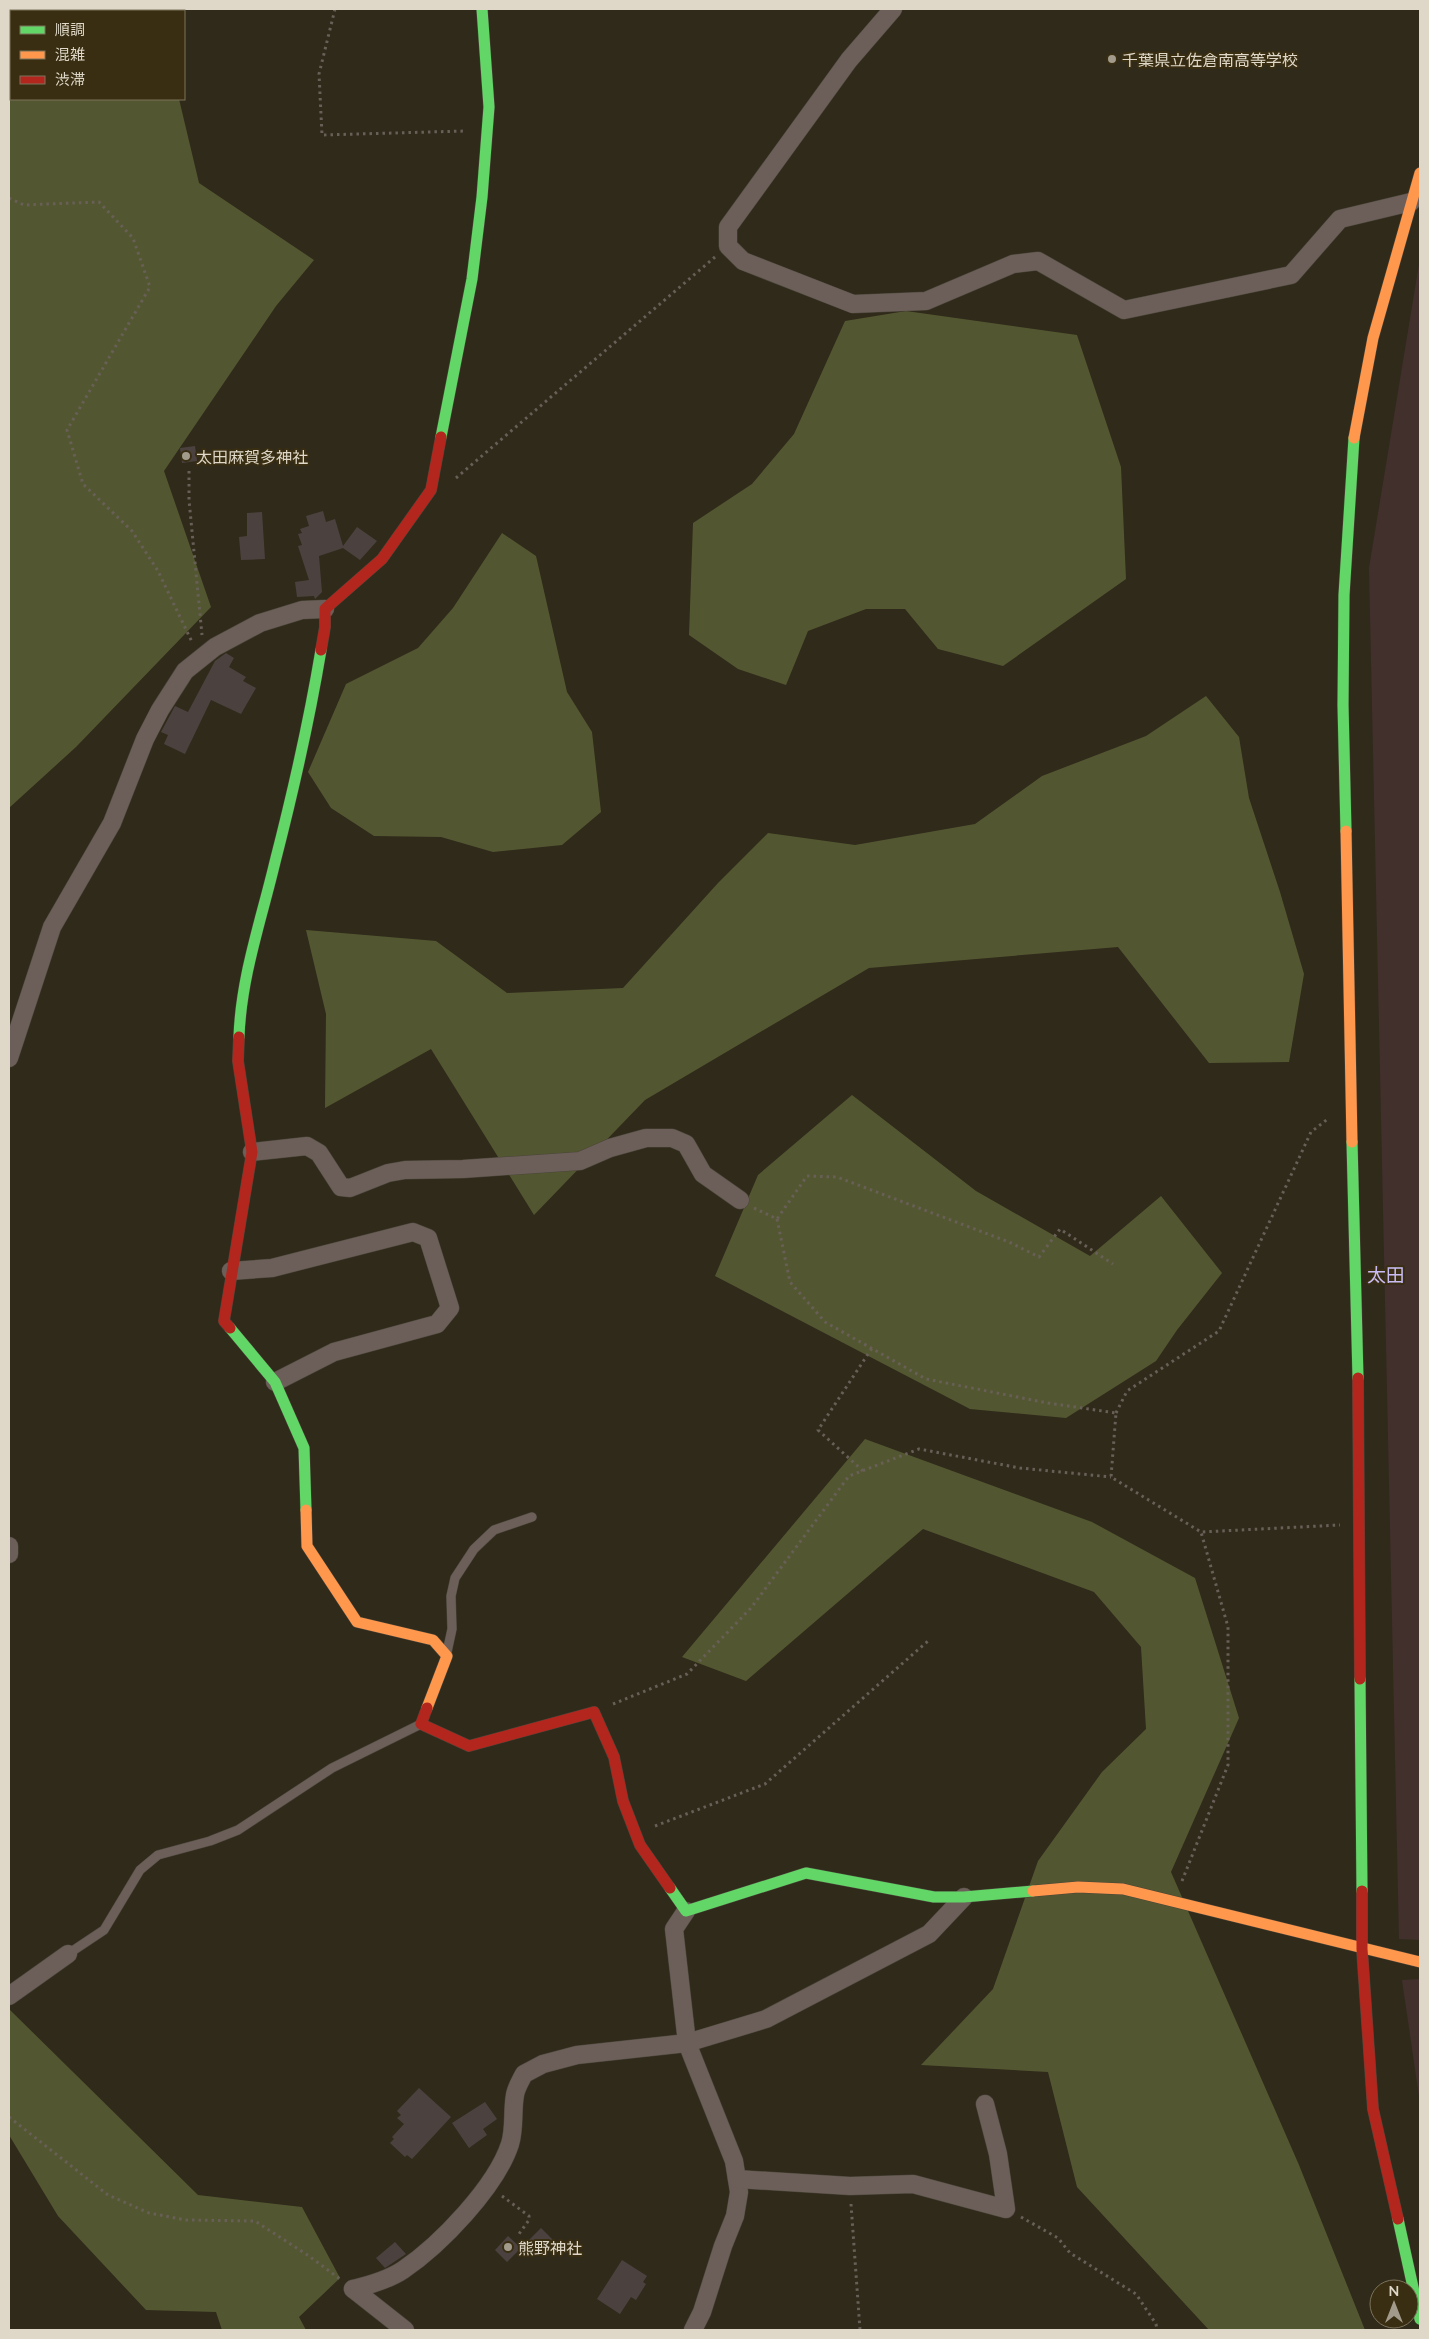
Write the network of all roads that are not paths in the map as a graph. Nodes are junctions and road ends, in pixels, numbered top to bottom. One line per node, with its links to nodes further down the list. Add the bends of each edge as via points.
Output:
1 (482, 9): 5 (street, via 488,77 488,130 472,280 431,490 382,558)
2 (893, 9): 4 (street, via 849,60 728,226 728,246 743,261 853,304 926,301 1013,264 1038,261 1124,310 1292,275 1340,218)
3 (1420, 173): 4 (street)
4 (1411, 202): 18 (street, via 1373,338 1352,450 1344,595 1343,705 1360,1524)
5 (325, 609): 6 (street, via 302,610 260,623 215,647 185,672 145,739 112,824 52,927); 7 (street, via 325,627 310,715 276,863 248,965 240,1010 238,1061)
6 (9, 1058)
7 (252, 1152): 8 (street, via 307,1146 319,1153 341,1187 350,1188 405,1170 580,1161 646,1138 672,1138 686,1144 703,1174); 9 (street)
8 (740, 1200)
9 (232, 1271): 10 (street, via 224,1321); 10 (street, via 272,1268 413,1232 428,1238 450,1308 437,1324 334,1352)
10 (275, 1382): 14 (street, via 304,1448 307,1546 357,1622 433,1640)
11 (532, 1517): 14 (lane, via 494,1530 474,1549 455,1578)
12 (9, 1546): 13 (street)
13 (9, 1554)
14 (447, 1656): 15 (street)
15 (421, 1724): 17 (street, via 468,1746 594,1712 614,1757 623,1801 640,1846); 19 (lane, via 332,1768 238,1830 158,1855 140,1870 104,1930)
16 (964, 1897): 17 (street, via 934,1897 806,1873); 18 (street, via 1078,1887 1123,1889); 22 (street, via 929,1934 766,2019)
17 (686, 1911): 22 (street, via 674,1929)
18 (1362, 1949): 20 (street); 25 (street, via 1373,2109)
19 (68, 1954): 21 (street)
20 (1420, 1962)
21 (9, 1996)
22 (687, 2043): 24 (street, via 734,2161); 26 (street, via 577,2055 543,2064 524,2074 515,2093 515,2119 510,2144 489,2187 436,2243 402,2271 374,2284 353,2289)
23 (984, 2104): 24 (street, via 998,2154 1006,2208 913,2184 850,2186)
24 (737, 2179): 27 (street, via 736,2216)
25 (1420, 2319)
26 (405, 2330)
27 (693, 2330)

